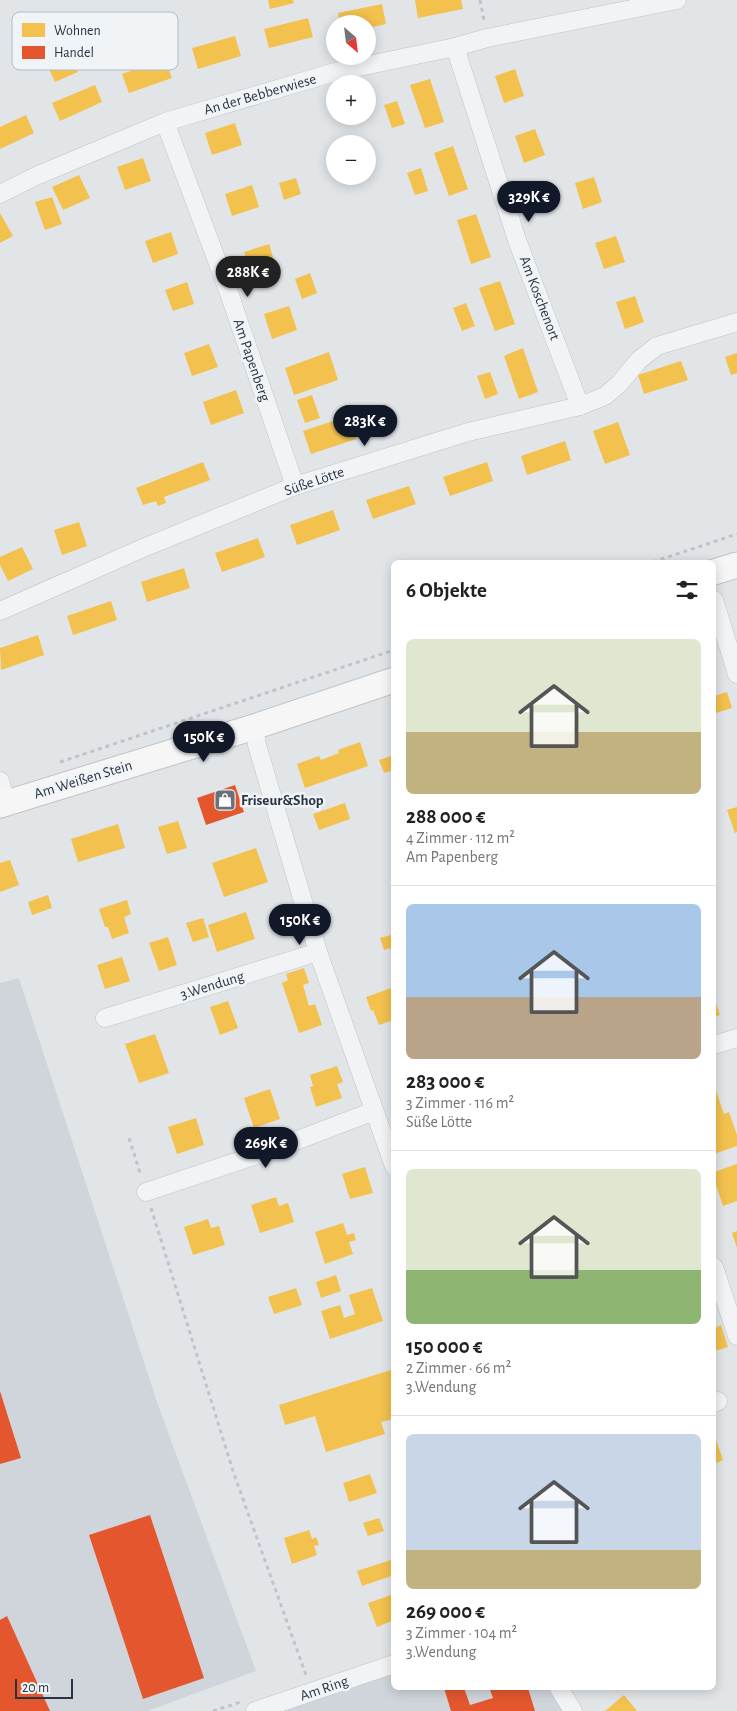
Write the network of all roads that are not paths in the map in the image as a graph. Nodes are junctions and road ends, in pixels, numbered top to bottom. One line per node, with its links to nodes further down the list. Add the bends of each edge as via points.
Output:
1 (677, 0): 2 (street, An der Bebberwiese)
2 (455, 47): 3 (street, An der Bebberwiese, via 335,72); 6 (street, Am Koschenort, via 517,240)
3 (165, 122): 4 (street, An der Bebberwiese); 7 (street, Am Papenberg, via 228,290)
4 (0, 194)
5 (737, 322): 6 (street, Süße Lötte, via 656,346 605,396)
6 (580, 406): 7 (street, Süße Lötte, via 468,432)
7 (295, 486): 11 (street, Süße Lötte, via 143,548)
8 (737, 565): 9 (street)
9 (716, 571)
10 (716, 606): 12 (street)
11 (0, 612)
12 (737, 674)
13 (391, 681): 14 (street, Am Weißen Stein)
14 (254, 727): 15 (street, Am Weißen Stein); 16 (street)
15 (2, 796)
16 (318, 952): 17 (street, 3.Wendung); 20 (street)
17 (105, 1018)
18 (737, 1038): 19 (street)
19 (716, 1044)
20 (374, 1111): 21 (street); 22 (street, via 269,1151)
21 (391, 1154)
22 (146, 1192)
23 (716, 1273): 24 (street)
24 (737, 1336)
25 (391, 1665): 27 (street, Am Ring)
26 (560, 1690): 28 (street)
27 (255, 1711)
28 (572, 1711)

